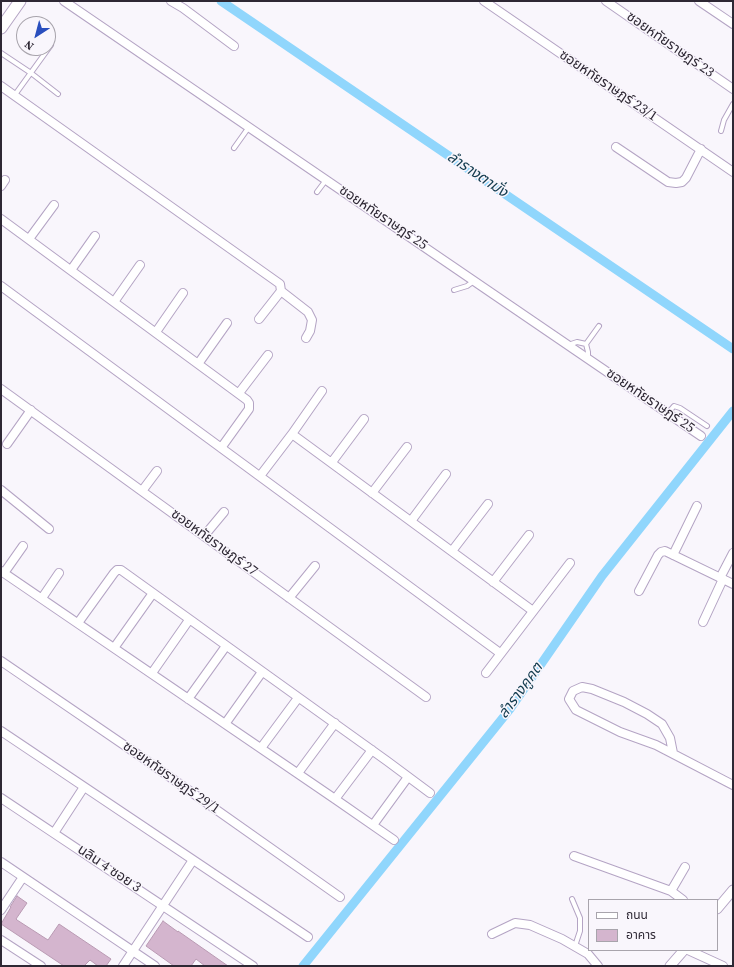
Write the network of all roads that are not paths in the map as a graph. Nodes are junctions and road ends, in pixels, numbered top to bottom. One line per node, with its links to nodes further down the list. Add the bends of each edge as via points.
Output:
1 (20, 1): 8 (main road)
2 (64, 1): 18 (street, ซอยหทัยราษฎร์ 25)
3 (171, 1): 9 (street)
4 (484, 1): 22 (street, ซอยหทัยราษฎร์ 23/1)
5 (606, 1): 14 (street, ซอยหทัยราษฎร์ 23)
6 (699, 1): 7 (street)
7 (733, 24)
8 (1, 28)
9 (234, 46)
10 (1, 53): 12 (lane)
11 (43, 56): 12 (lane)
12 (31, 73): 15 (lane); 16 (lane)
13 (1, 86): 16 (street)
14 (733, 89)
15 (58, 94)
16 (14, 96): 35 (street, via 280,284)
17 (733, 104): 19 (lane)
18 (249, 127): 21 (lane); 24 (street, ซอยหทัยราษฎร์ 25)
19 (721, 131)
20 (616, 147): 22 (street, via 668,182 676,183 686,178)
21 (234, 148)
22 (701, 149): 23 (street, ซอยหทัยราษฎร์ 23/1)
23 (733, 172)
24 (326, 180): 25 (lane); 32 (street, ซอยหทัยราษฎร์ 25)
25 (317, 192)
26 (54, 205): 29 (street)
27 (1, 219): 29 (street)
28 (95, 236): 31 (street)
29 (29, 239): 31 (street)
30 (140, 265): 37 (street)
31 (71, 270): 37 (street)
32 (474, 280): 34 (lane, via 467,286); 43 (street, ซอยหทัยราษฎร์ 25)
33 (1, 286): 59 (street)
34 (454, 290)
35 (281, 291): 38 (street); 42 (street, via 308,312 312,320)
36 (183, 293): 41 (street)
37 (114, 302): 41 (street)
38 (259, 319)
39 (227, 323): 47 (street)
40 (599, 326): 44 (lane)
41 (156, 332): 47 (street)
42 (306, 338)
43 (568, 344): 44 (lane); 46 (street, ซอยหทัยราษฎร์ 25)
44 (586, 344): 46 (lane)
45 (268, 355): 50 (street)
46 (588, 358): 52 (street, ซอยหทัยราษฎร์ 25)
47 (198, 364): 50 (street)
48 (1, 389): 51 (street, ซอยหทัยราษฎร์ 27)
49 (322, 391): 55 (street)
50 (239, 393): 59 (street, via 249,403 249,409)
51 (31, 410): 57 (street); 65 (street, ซอยหทัยราษฎร์ 27)
52 (668, 413): 54 (lane, via 674,406); 56 (street, ซอยหทัยราษฎร์ 25)
53 (364, 419): 60 (street)
54 (707, 426)
55 (292, 434): 60 (street); 63 (street)
56 (701, 436)
57 (7, 444)
58 (407, 447): 66 (street)
59 (221, 448): 63 (street)
60 (332, 462): 66 (street)
61 (157, 471): 65 (street)
62 (446, 474): 70 (street)
63 (260, 476): 95 (street)
64 (1, 490): 71 (street)
65 (142, 491): 73 (street, ซอยหทัยราษฎร์ 27)
66 (372, 493): 70 (street)
67 (488, 504): 75 (street)
68 (697, 506): 77 (street)
69 (224, 512): 73 (street)
70 (410, 521): 75 (street)
71 (49, 529)
72 (529, 535): 83 (street)
73 (204, 536): 88 (street, ซอยหทัยราษฎร์ 27)
74 (23, 546): 80 (street)
75 (452, 552): 83 (street)
76 (733, 553): 82 (street)
77 (673, 555): 82 (street); 85 (street, via 665,551 658,555)
78 (570, 563): 89 (street)
79 (315, 566): 88 (street)
80 (3, 572): 87 (street)
81 (60, 573): 87 (street)
82 (722, 578): 84 (street); 91 (street)
83 (493, 582): 89 (street)
84 (733, 584)
85 (639, 591)
86 (153, 593): 90 (street); 92 (street, via 121,570 117,570); 94 (street)
87 (42, 598): 92 (street)
88 (290, 598): 100 (street, ซอยหทัยราษฎร์ 27)
89 (533, 611): 95 (street)
90 (189, 620): 93 (street); 98 (street)
91 (703, 622)
92 (78, 623): 94 (street)
93 (226, 646): 97 (street); 102 (street)
94 (114, 648): 98 (street)
95 (500, 653): 99 (street)
96 (1, 661): 126 (street, ซอยหทัยราษฎร์ 29/1)
97 (262, 672): 101 (street); 103 (street)
98 (152, 673): 102 (street)
99 (486, 673)
100 (426, 697)
101 (298, 698): 104 (street); 106 (street)
102 (188, 699): 103 (street)
103 (225, 724): 106 (street)
104 (335, 724): 107 (street); 109 (street)
105 (1, 731): 112 (street)
106 (261, 748): 109 (street)
107 (372, 750): 110 (street); 115 (street)
108 (673, 753): 108 (street, via 670,738 662,724 647,714 592,689 582,687 573,691 569,699 576,710 620,732); 111 (street)
109 (298, 773): 115 (street)
110 (408, 777): 113 (street); 116 (street)
111 (733, 785)
112 (84, 787): 117 (street); 120 (street)
113 (430, 793)
114 (1, 798): 117 (street, นลิน 4 ซอย 3)
115 (336, 799): 116 (street)
116 (373, 825): 118 (street)
117 (54, 833): 129 (street, นลิน 4 ซอย 3)
118 (394, 840)
119 (574, 856): 124 (street)
120 (193, 860): 129 (street); 133 (street)
121 (1, 862): 123 (street)
122 (685, 868): 124 (street)
123 (23, 877): 131 (street); 138 (street)
124 (671, 891): 128 (street)
125 (732, 893): 130 (street)
126 (340, 897)
127 (572, 899): 135 (lane, via 580,918 580,931)
128 (682, 899)
129 (164, 906): 138 (street); 142 (street, นลิน 4 ซอย 3)
130 (718, 908)
131 (1, 910)
132 (492, 934): 135 (street, via 515,923 530,925)
133 (308, 937)
134 (1, 940): 139 (street)
135 (575, 946): 143 (street, via 588,954)
136 (683, 951): 144 (street)
137 (690, 951): 145 (street)
138 (134, 952): 140 (street); 141 (street)
139 (41, 966)
140 (123, 966)
141 (155, 966)
142 (253, 966)
143 (598, 966)
144 (670, 966)
145 (723, 966)

